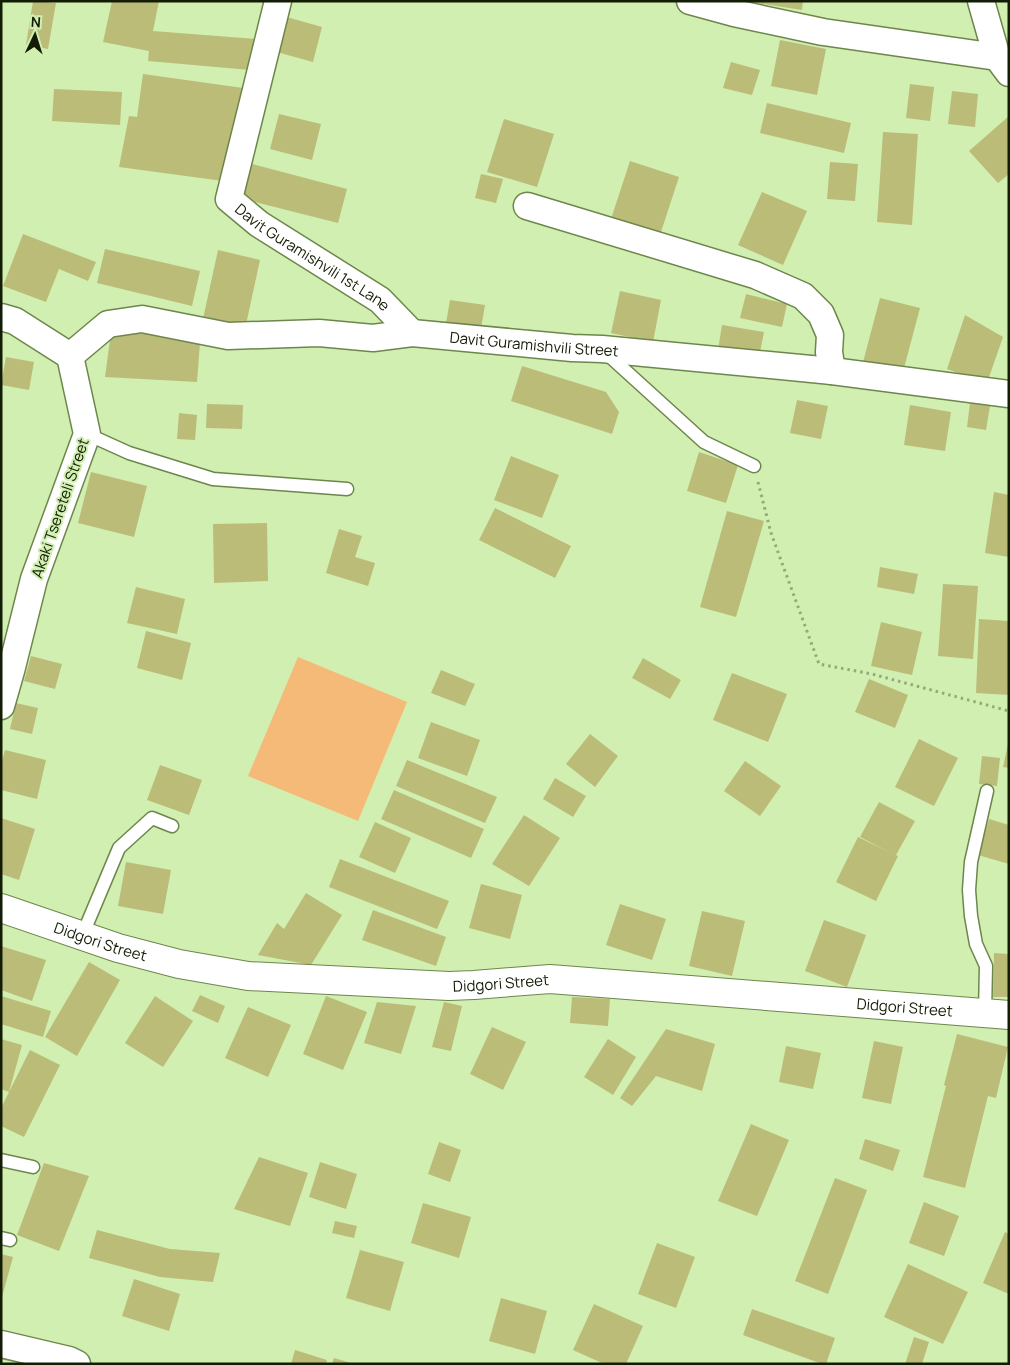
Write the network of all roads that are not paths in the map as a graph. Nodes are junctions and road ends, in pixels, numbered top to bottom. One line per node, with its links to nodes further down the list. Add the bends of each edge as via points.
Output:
1 (278, 1): 7 (street, Davit Guramishvili 1st Lane, via 230,199 259,224 380,300)
2 (690, 1): 4 (street, via 734,14)
3 (981, 1): 4 (street)
4 (1003, 65)
5 (527, 206): 10 (street, via 755,275 803,296 821,314 830,335)
6 (1, 316): 9 (street, via 15,321)
7 (412, 333): 8 (street, Davit Guramishvili Street); 9 (street, Davit Guramishvili Street, via 373,338 319,333 228,336 142,319 108,324)
8 (602, 349): 10 (street, Davit Guramishvili Street); 13 (lane, via 704,442)
9 (70, 356): 12 (street, Akaki Tsereteli Street)
10 (832, 371): 11 (street, Davit Guramishvili Street)
11 (1009, 394)
12 (87, 434): 14 (lane, via 129,453 213,479); 15 (street, Akaki Tsereteli Street, via 34,579)
13 (754, 466)
14 (347, 489)
15 (6, 669): 16 (street, Akaki Tsereteli Street)
16 (1, 706)
17 (986, 791): 21 (lane, via 968,890 976,944 986,966)
18 (172, 826): 20 (lane, via 152,818 119,848)
19 (1, 908): 20 (street, Didgori Street)
20 (82, 936): 21 (street, Didgori Street, via 179,964 248,976 449,986 550,979)
21 (997, 1014)
22 (1, 1160): 23 (lane)
23 (33, 1167)
24 (1, 1344): 25 (street)
25 (77, 1364)

